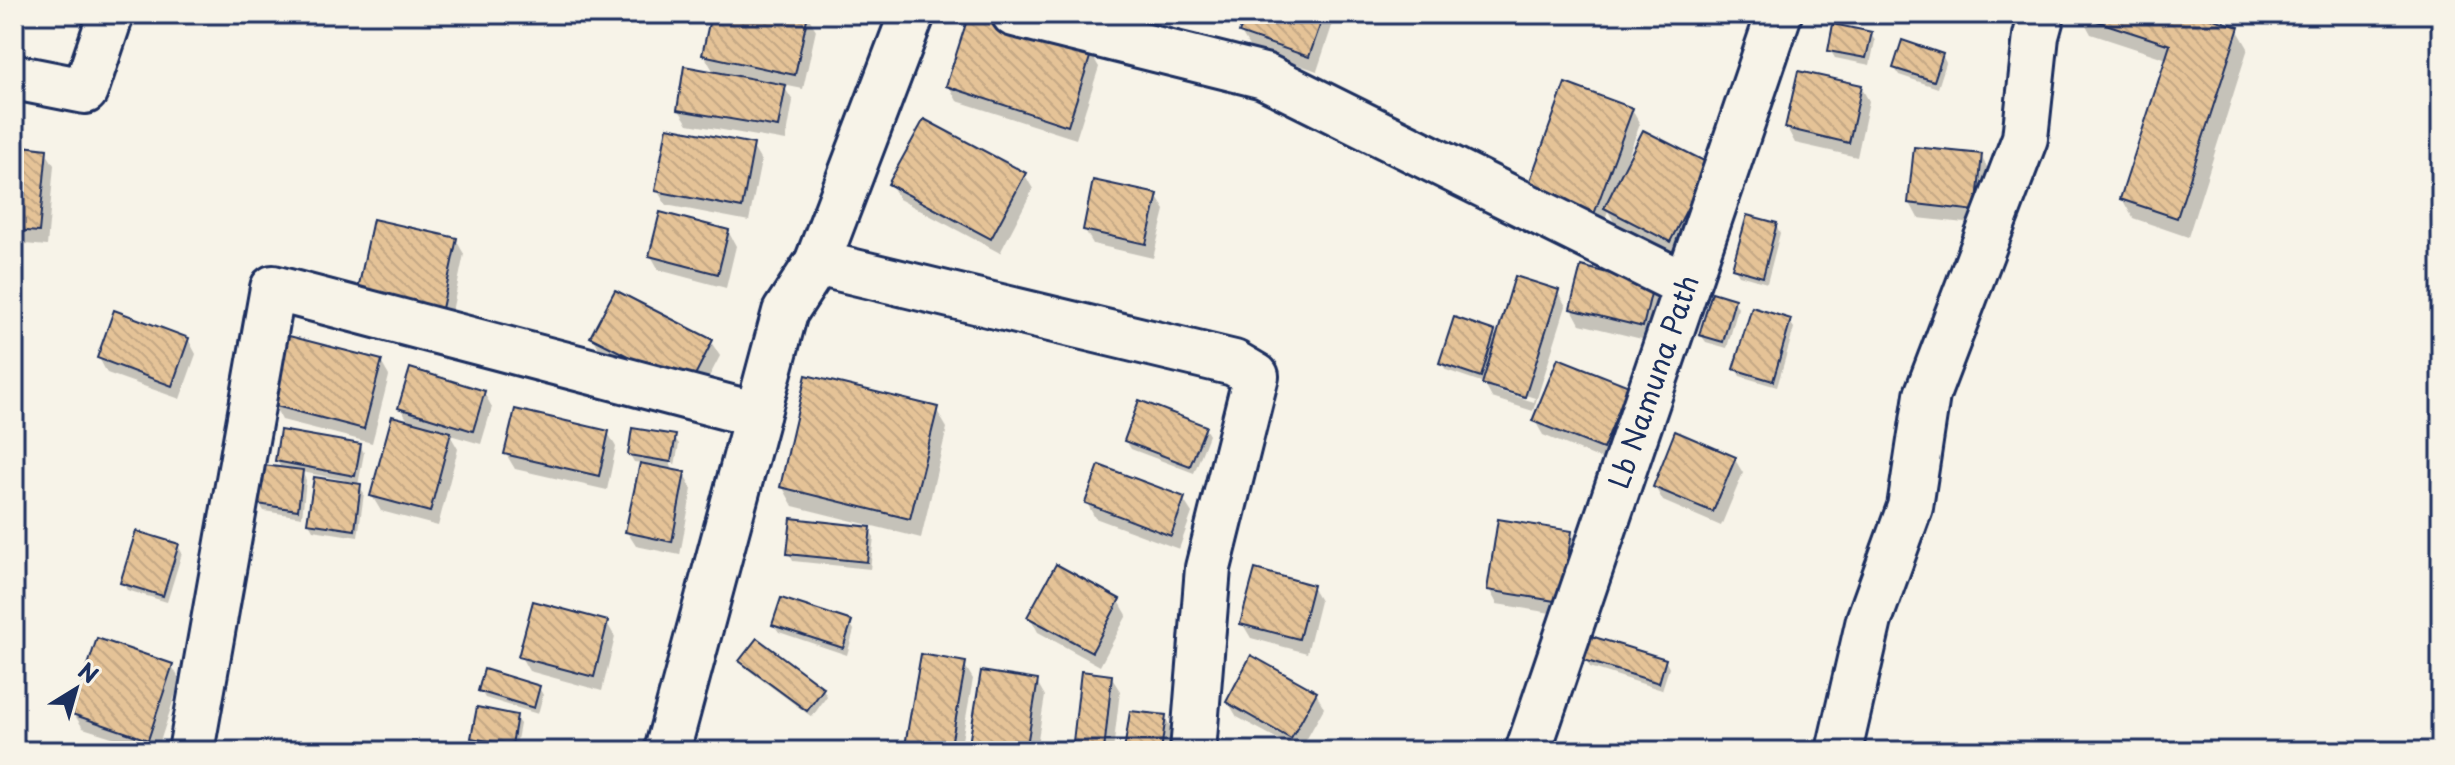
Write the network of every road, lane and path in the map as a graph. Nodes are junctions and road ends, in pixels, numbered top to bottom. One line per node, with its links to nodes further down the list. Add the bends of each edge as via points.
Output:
1 (111, 14): 6 (street, via 85,91)
2 (912, 14): 7 (street)
3 (1014, 14): 8 (street, via 1264,76)
4 (1779, 14): 8 (street, Lb Namuna Path)
5 (2042, 14): 14 (street, via 2025,138 1927,395 1910,507 1869,620)
6 (14, 77)
7 (817, 263): 9 (street, via 785,312); 12 (street, via 1234,363 1256,376 1208,568)
8 (1686, 285): 13 (street, Lb Namuna Path)
9 (757, 415): 10 (street); 11 (street, via 273,288)
10 (670, 750)
11 (191, 751)
12 (1193, 751)
13 (1528, 751)
14 (1839, 751)

